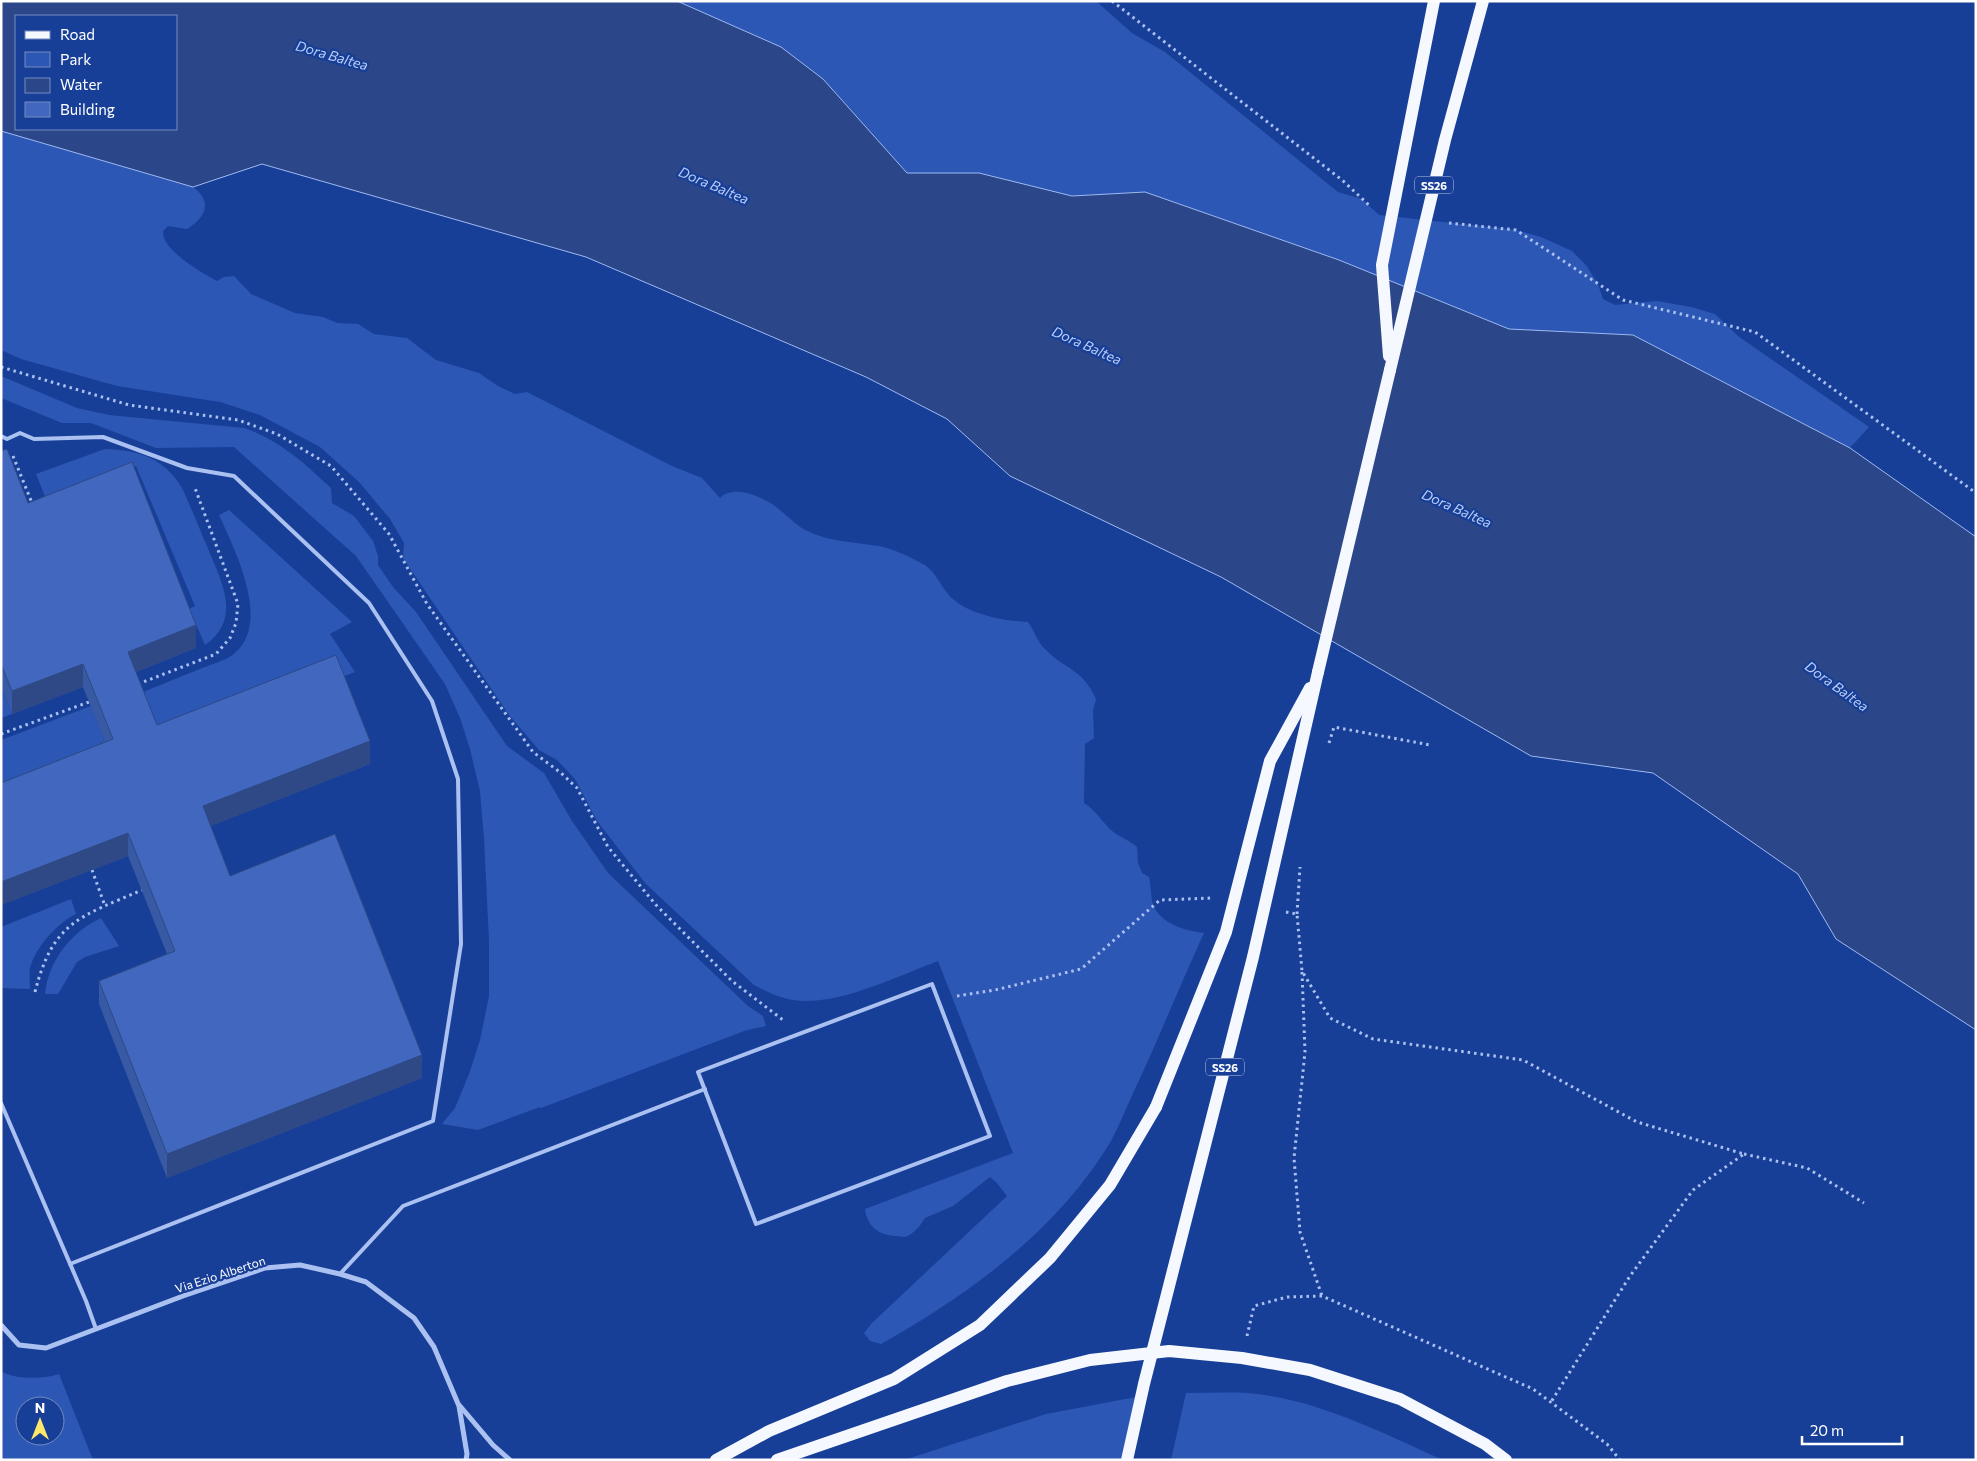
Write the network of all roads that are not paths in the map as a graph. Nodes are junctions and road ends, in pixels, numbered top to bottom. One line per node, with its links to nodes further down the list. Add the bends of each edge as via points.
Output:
1 (1434, 1): 3 (main road, bridge, via 1382,265)
2 (1483, 1): 3 (main road, SS26, bridge, via 1445,140)
3 (1390, 370): 5 (main road, SS26)
4 (1, 436): 8 (lane, via 7,439 20,433 34,439 103,437 187,468 234,476 369,603 432,701 458,779 461,944 432,1121)
5 (1318, 672): 15 (main road, bridge, via 1270,761 1226,932 1156,1107 1110,1185 1050,1258 980,1325 894,1379 769,1431); 17 (main road, SS26, bridge, via 1253,957)
6 (705, 1089): 6 (lane, via 756,1224 990,1136 932,984 698,1072); 9 (lane, via 403,1206)
7 (1, 1103): 8 (lane)
8 (70, 1264): 11 (lane)
9 (340, 1274): 11 (street, Via Ezio Alberton, via 300,1265 265,1268); 12 (street, Via Ezio Alberton, via 366,1282 414,1318 434,1347)
10 (1, 1325): 11 (street, Via Ezio Alberton, via 19,1345 46,1348)
11 (96, 1329)
12 (459, 1406): 13 (street, Via Ezio Alberton); 14 (street)
13 (466, 1460)
14 (510, 1460)
15 (716, 1460)
16 (777, 1460): 18 (main road, via 1007,1380 1090,1360 1170,1351 1242,1358 1310,1370 1400,1400 1484,1444)
17 (1127, 1460)
18 (1506, 1460)

